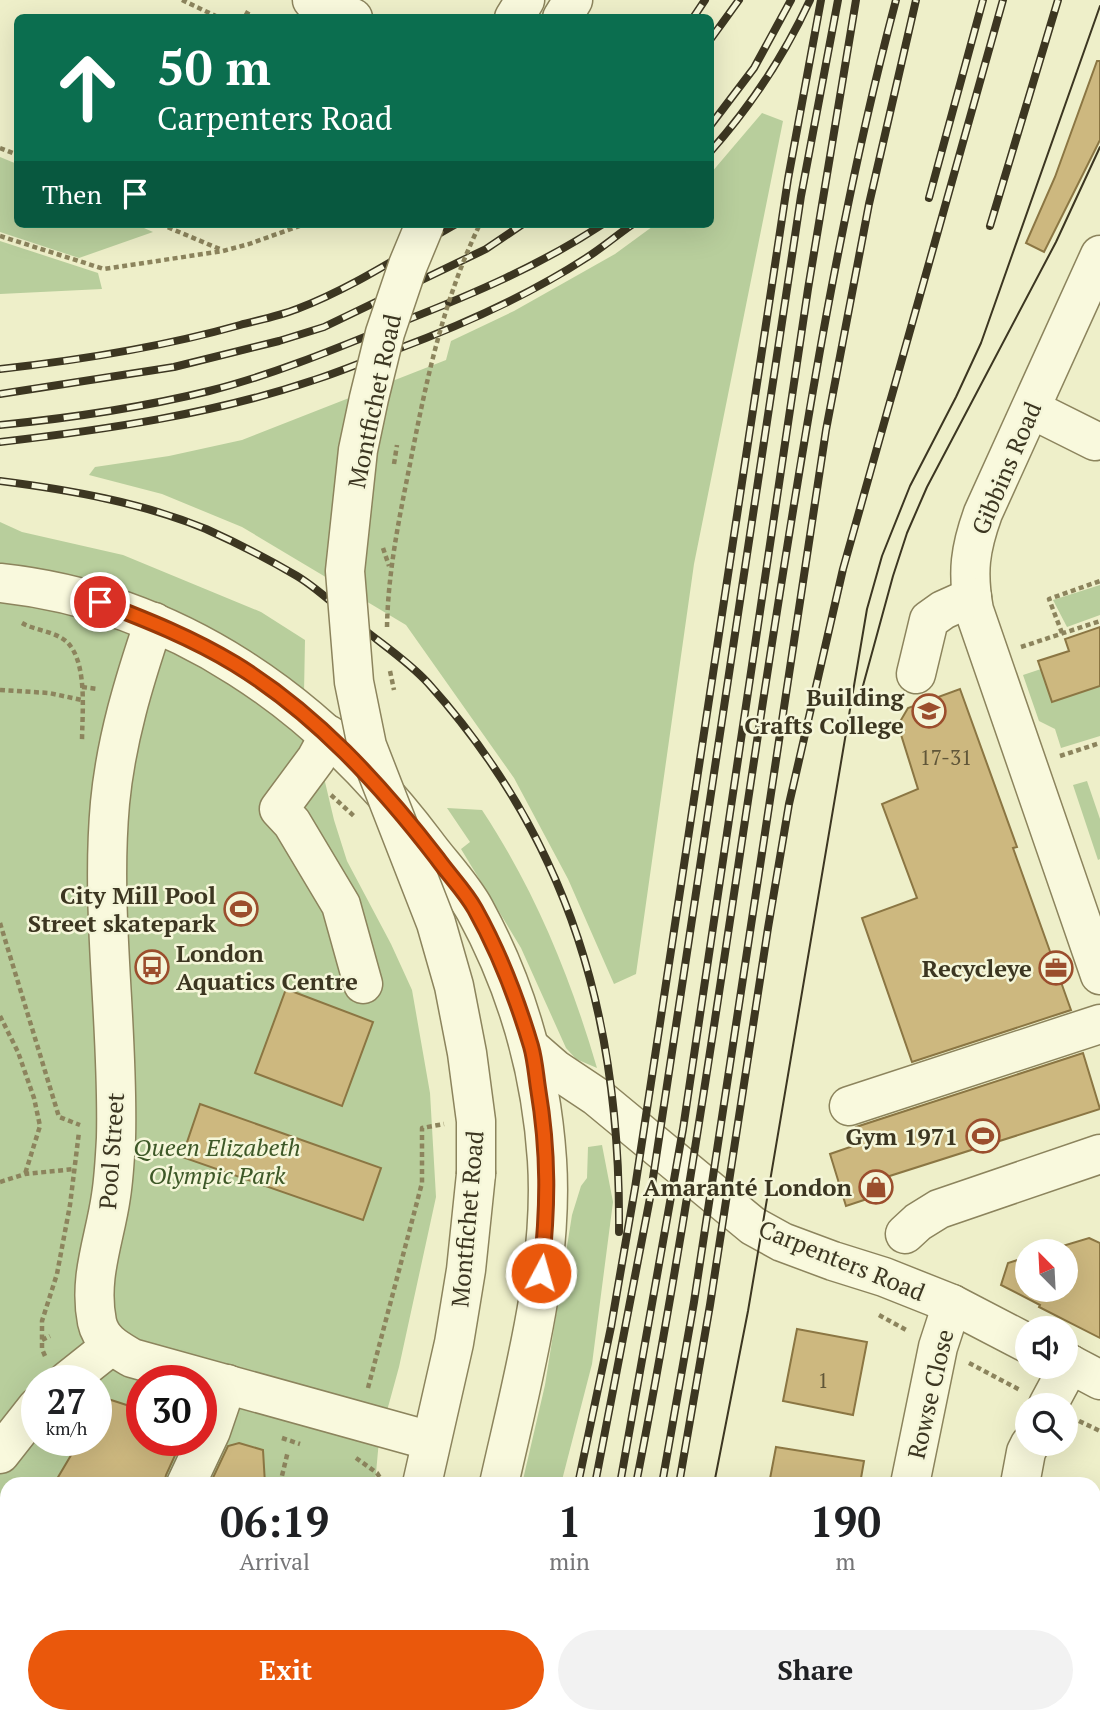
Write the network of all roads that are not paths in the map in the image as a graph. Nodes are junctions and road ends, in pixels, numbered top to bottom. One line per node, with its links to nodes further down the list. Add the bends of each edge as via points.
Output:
1 (312, 0): 2 (street)
2 (345, 14)
3 (424, 228): 28 (street, Montfichet Road, bridge, via 385,333 369,398 358,450 346,582 354,682 367,746 436,923 454,986 476,1121 476,1174 466,1270)
4 (1100, 255): 5 (street, Gibbins Road)
5 (1035, 400): 6 (street); 8 (street, Gibbins Road, via 974,537 969,581)
6 (1098, 429)
7 (0, 583): 9 (street, via 62,592)
8 (972, 597): 10 (street, via 929,620); 12 (street, Gibbins Road, via 1029,766)
9 (154, 622): 11 (street, via 236,665); 22 (street, Pool Street, via 129,696 110,804 108,922 116,1139 111,1196 93,1284 97,1325)
10 (916, 674)
11 (329, 735): 14 (street, via 279,809 341,905); 16 (street, via 407,820 474,907 505,972)
12 (1085, 883): 13 (street, Gibbins Road)
13 (1100, 975)
14 (363, 984)
15 (1100, 1024): 17 (street)
16 (532, 1049): 20 (street, Carpenters Road, via 753,1226 782,1242); 33 (street, via 545,1137 547,1223 532,1327)
17 (849, 1106)
18 (1100, 1154): 19 (street, via 939,1209)
19 (905, 1234)
20 (952, 1304): 21 (street, Carpenters Road); 34 (street, Rowse Close, via 938,1347)
21 (1015, 1337)
22 (111, 1346): 23 (street); 25 (street, via 132,1358)
23 (68, 1365)
24 (1079, 1369): 26 (street)
25 (227, 1384): 28 (street); 31 (street)
26 (1070, 1393)
27 (21, 1427): 29 (street)
28 (431, 1441): 32 (street, Montfichet Road)
29 (0, 1454)
30 (1025, 1456): 35 (street)
31 (189, 1477)
32 (423, 1477)
33 (500, 1477)
34 (911, 1477)
35 (1021, 1477)

